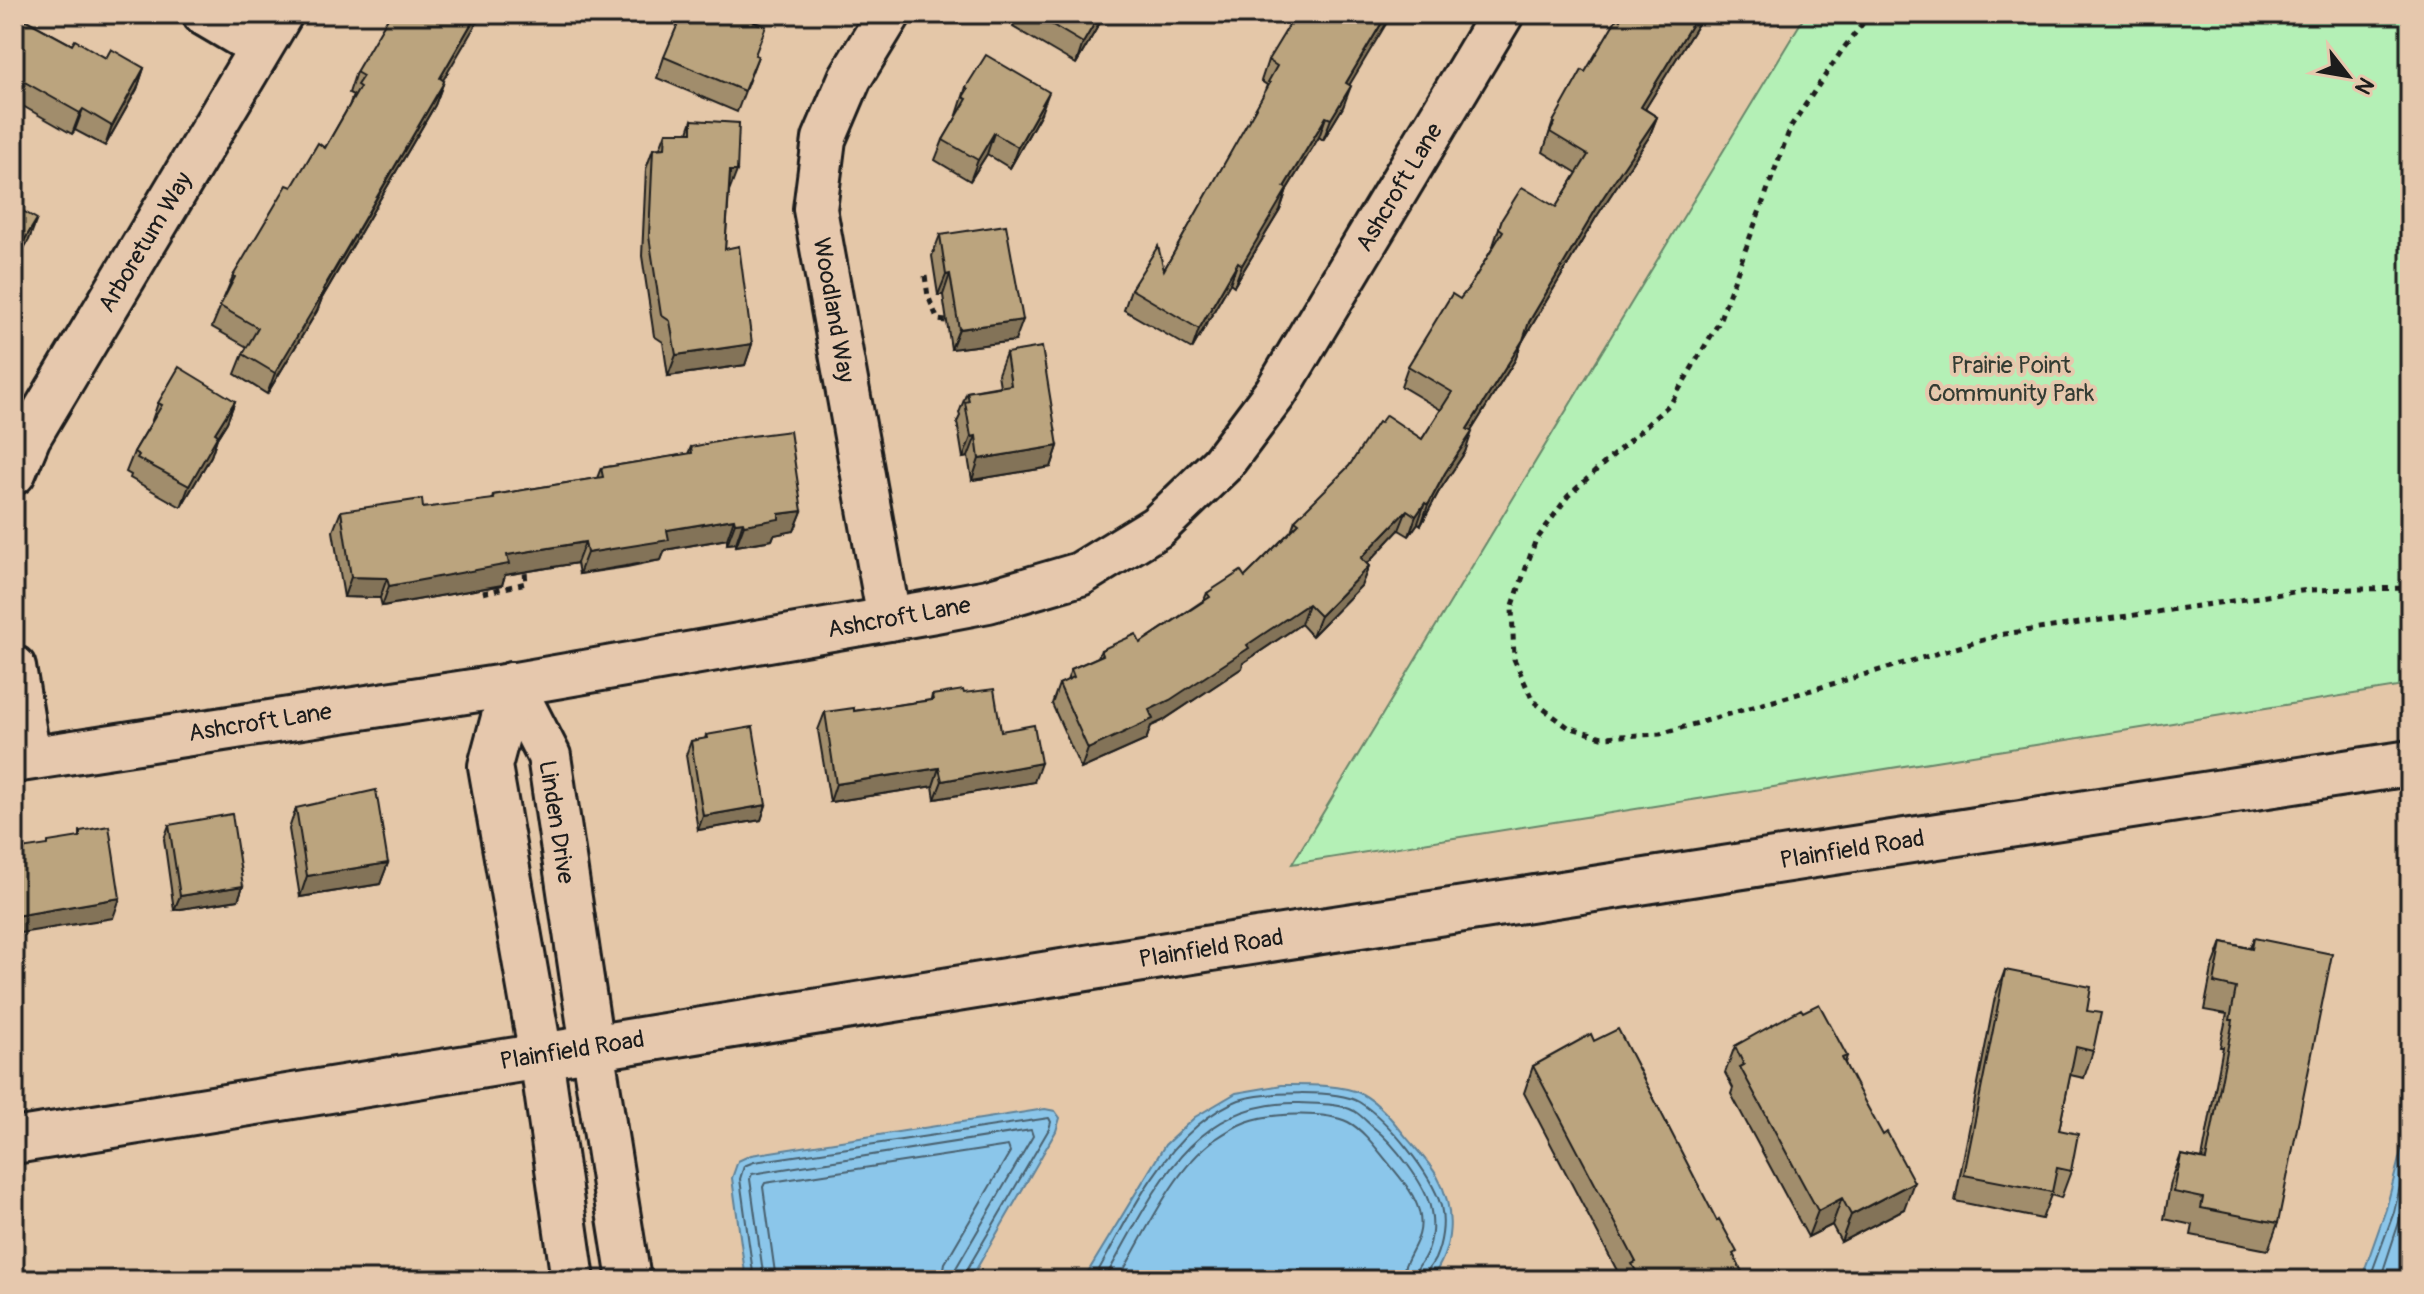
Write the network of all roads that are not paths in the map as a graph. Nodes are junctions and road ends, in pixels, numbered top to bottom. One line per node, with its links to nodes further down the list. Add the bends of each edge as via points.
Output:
1 (204, 14): 4 (street)
2 (889, 14): 6 (street, Woodland Way, via 850,78 824,139 815,209)
3 (1502, 14): 6 (street, Ashcroft Lane, via 1276,392 1222,464 1157,527 1080,574 988,601)
4 (270, 30): 5 (street, Arboretum Way, via 29,437)
5 (14, 473)
6 (889, 619): 8 (street, Ashcroft Lane)
7 (14, 667): 9 (street)
8 (512, 684): 9 (street, Ashcroft Lane); 11 (street, Linden Drive, via 549,756); 12 (street, via 490,766)
9 (22, 760)
10 (2410, 763): 11 (main road, Plainfield Road)
11 (592, 1047): 12 (main road, Plainfield Road); 15 (street, Linden Drive)
12 (541, 1056): 13 (main road, Plainfield Road); 14 (street)
13 (14, 1141)
14 (573, 1280)
15 (629, 1280)

